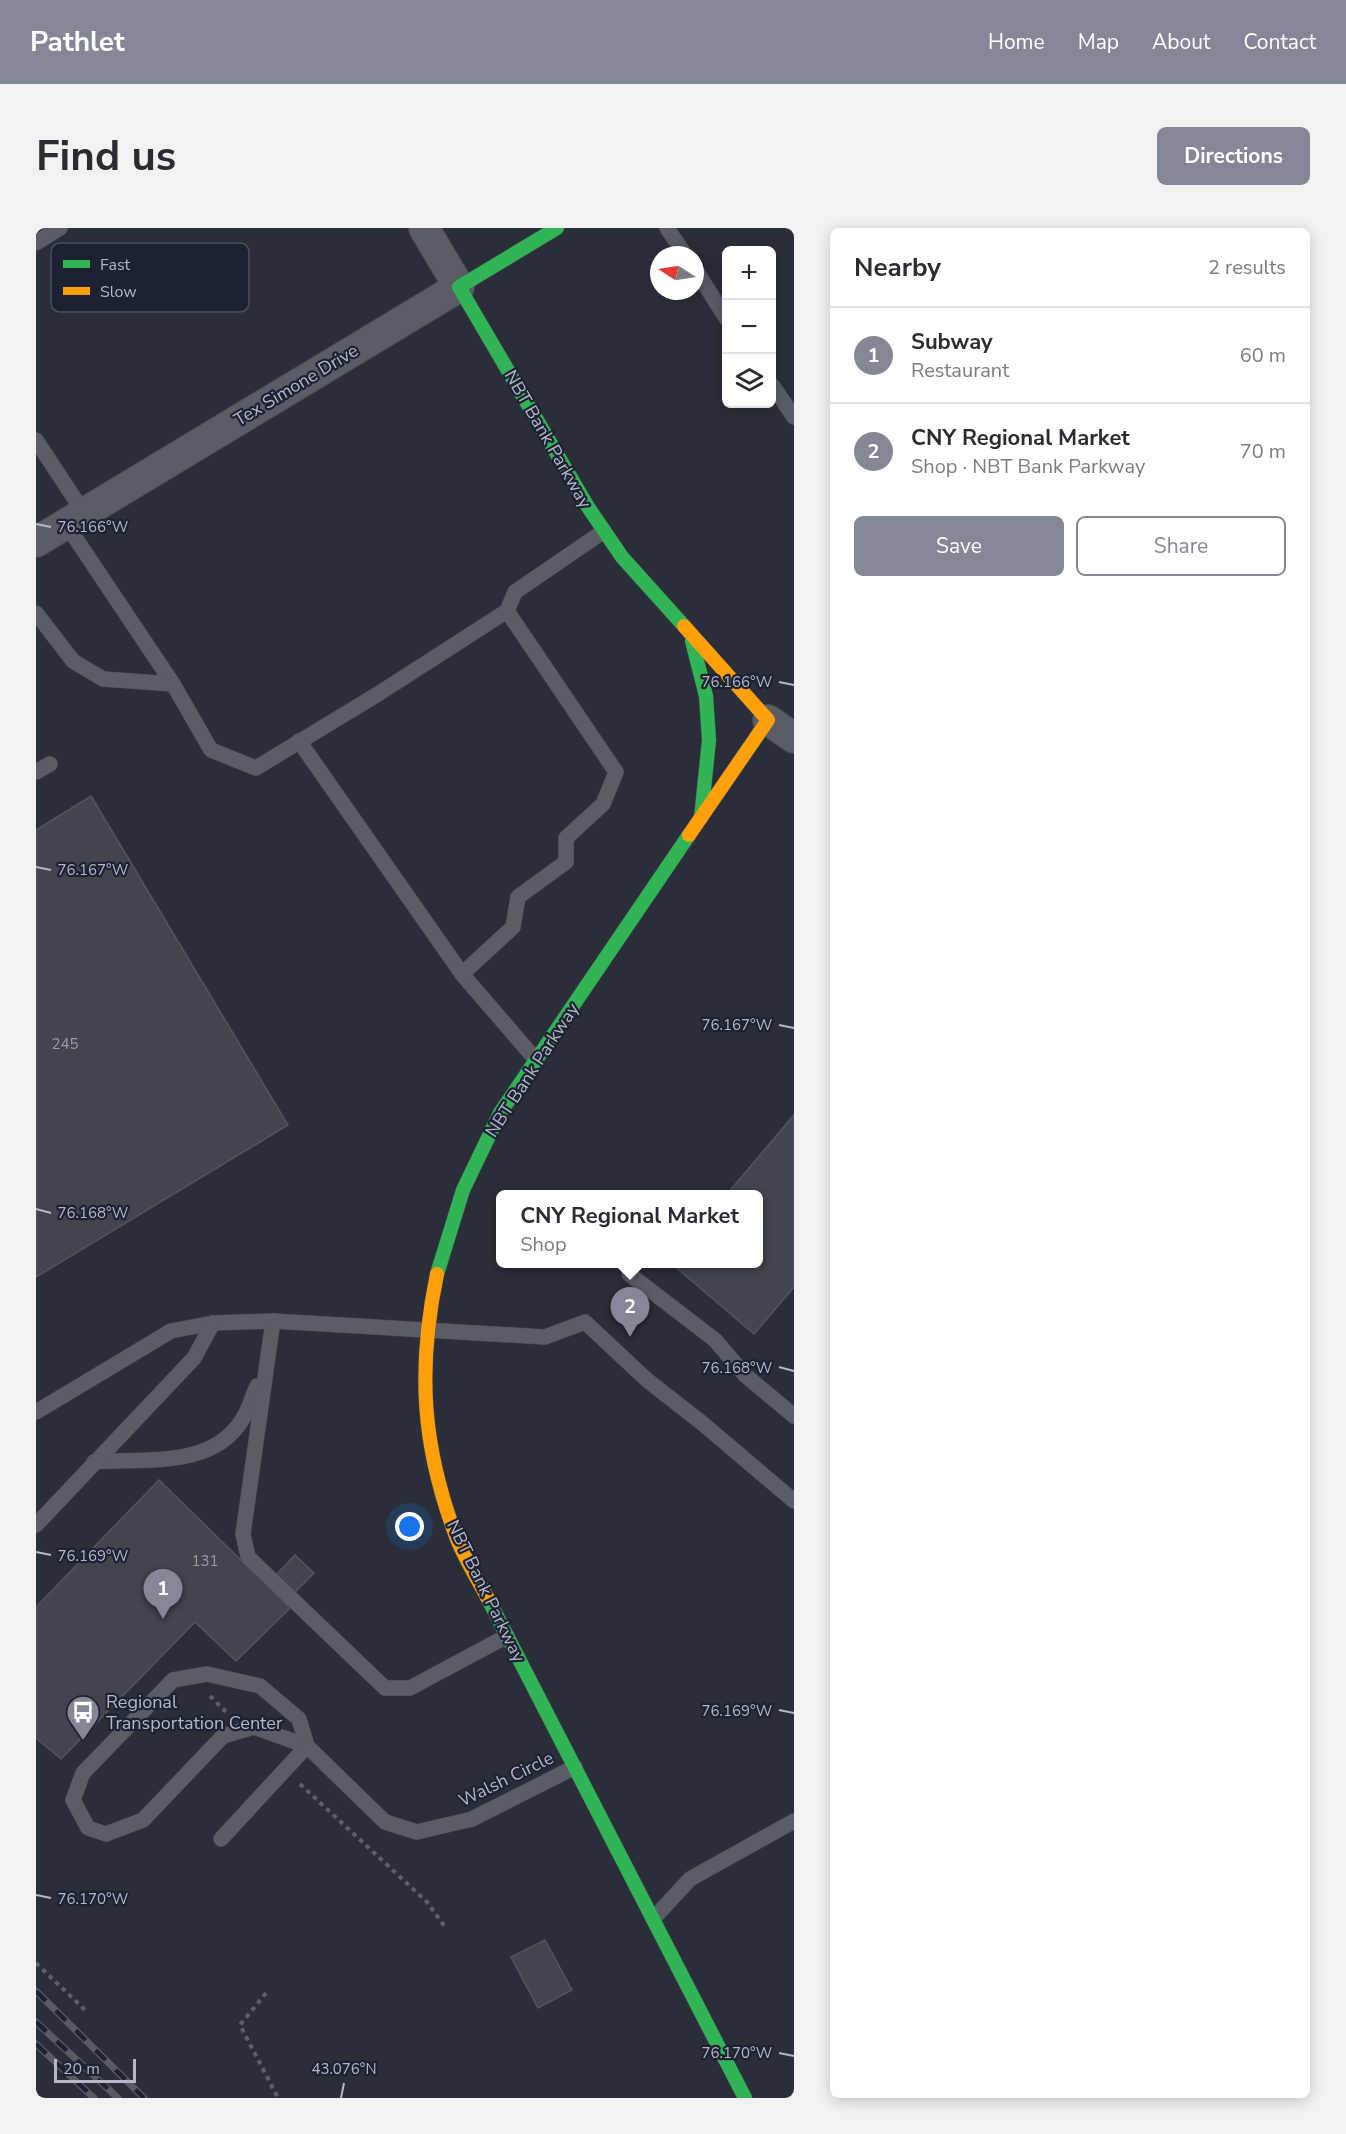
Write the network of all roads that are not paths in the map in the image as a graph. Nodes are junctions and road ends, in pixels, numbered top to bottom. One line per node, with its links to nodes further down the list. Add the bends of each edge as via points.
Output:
1 (60, 228): 5 (lane)
2 (424, 228): 8 (street, NBT Bank Parkway)
3 (557, 228): 8 (street, Tex Simone Drive)
4 (668, 228): 6 (lane)
5 (36, 243)
6 (679, 246)
7 (704, 283): 9 (lane)
8 (459, 287): 13 (street, Tex Simone Drive); 14 (street, NBT Bank Parkway)
9 (722, 312)
10 (776, 392): 11 (lane)
11 (794, 417)
12 (36, 440): 13 (lane)
13 (75, 518): 15 (street, Tex Simone Drive); 19 (lane)
14 (604, 531): 16 (lane, via 515,592); 18 (street, NBT Bank Parkway)
15 (36, 542)
16 (507, 611): 22 (lane); 26 (lane, via 616,772 603,804 566,838 566,862 518,897 513,927)
17 (36, 613): 19 (lane, via 73,661 103,679)
18 (690, 636): 20 (street, NBT Bank Parkway); 25 (street, NBT Bank Parkway, via 706,696 709,740)
19 (173, 684): 22 (lane, via 211,750 256,768)
20 (768, 720): 21 (street); 25 (street, NBT Bank Parkway)
21 (794, 738)
22 (299, 741): 26 (lane)
23 (50, 764): 24 (lane)
24 (36, 772)
25 (700, 822): 27 (street, NBT Bank Parkway)
26 (462, 974): 27 (lane)
27 (536, 1060): 31 (street, NBT Bank Parkway, via 500,1113 467,1176 434,1274)
28 (629, 1274): 34 (lane, via 715,1340 745,1375)
29 (273, 1321): 30 (lane); 31 (lane); 32 (lane)
30 (213, 1323): 33 (lane, via 171,1331); 35 (lane, via 194,1358)
31 (426, 1330): 36 (lane, via 545,1338 585,1322 647,1380); 38 (street, NBT Bank Parkway, via 422,1363 425,1413 442,1495 458,1541)
32 (265, 1370): 35 (lane, via 242,1420 226,1440 197,1454 172,1460); 38 (lane, via 243,1534 248,1557 385,1688 410,1688)
33 (36, 1412)
34 (794, 1416)
35 (94, 1462): 37 (lane)
36 (794, 1501)
37 (36, 1525)
38 (507, 1636): 40 (street, NBT Bank Parkway)
39 (307, 1746): 39 (lane, Walsh Circle, via 299,1719 260,1686 207,1674 173,1680 83,1773 73,1800 88,1828 106,1834 143,1820 223,1736 254,1727); 40 (lane, Walsh Circle, via 385,1822 417,1832 472,1820); 42 (lane)
40 (574, 1767): 43 (street, NBT Bank Parkway)
41 (794, 1821): 43 (lane, via 690,1880)
42 (221, 1839)
43 (653, 1919): 44 (street, NBT Bank Parkway)
44 (746, 2098)

